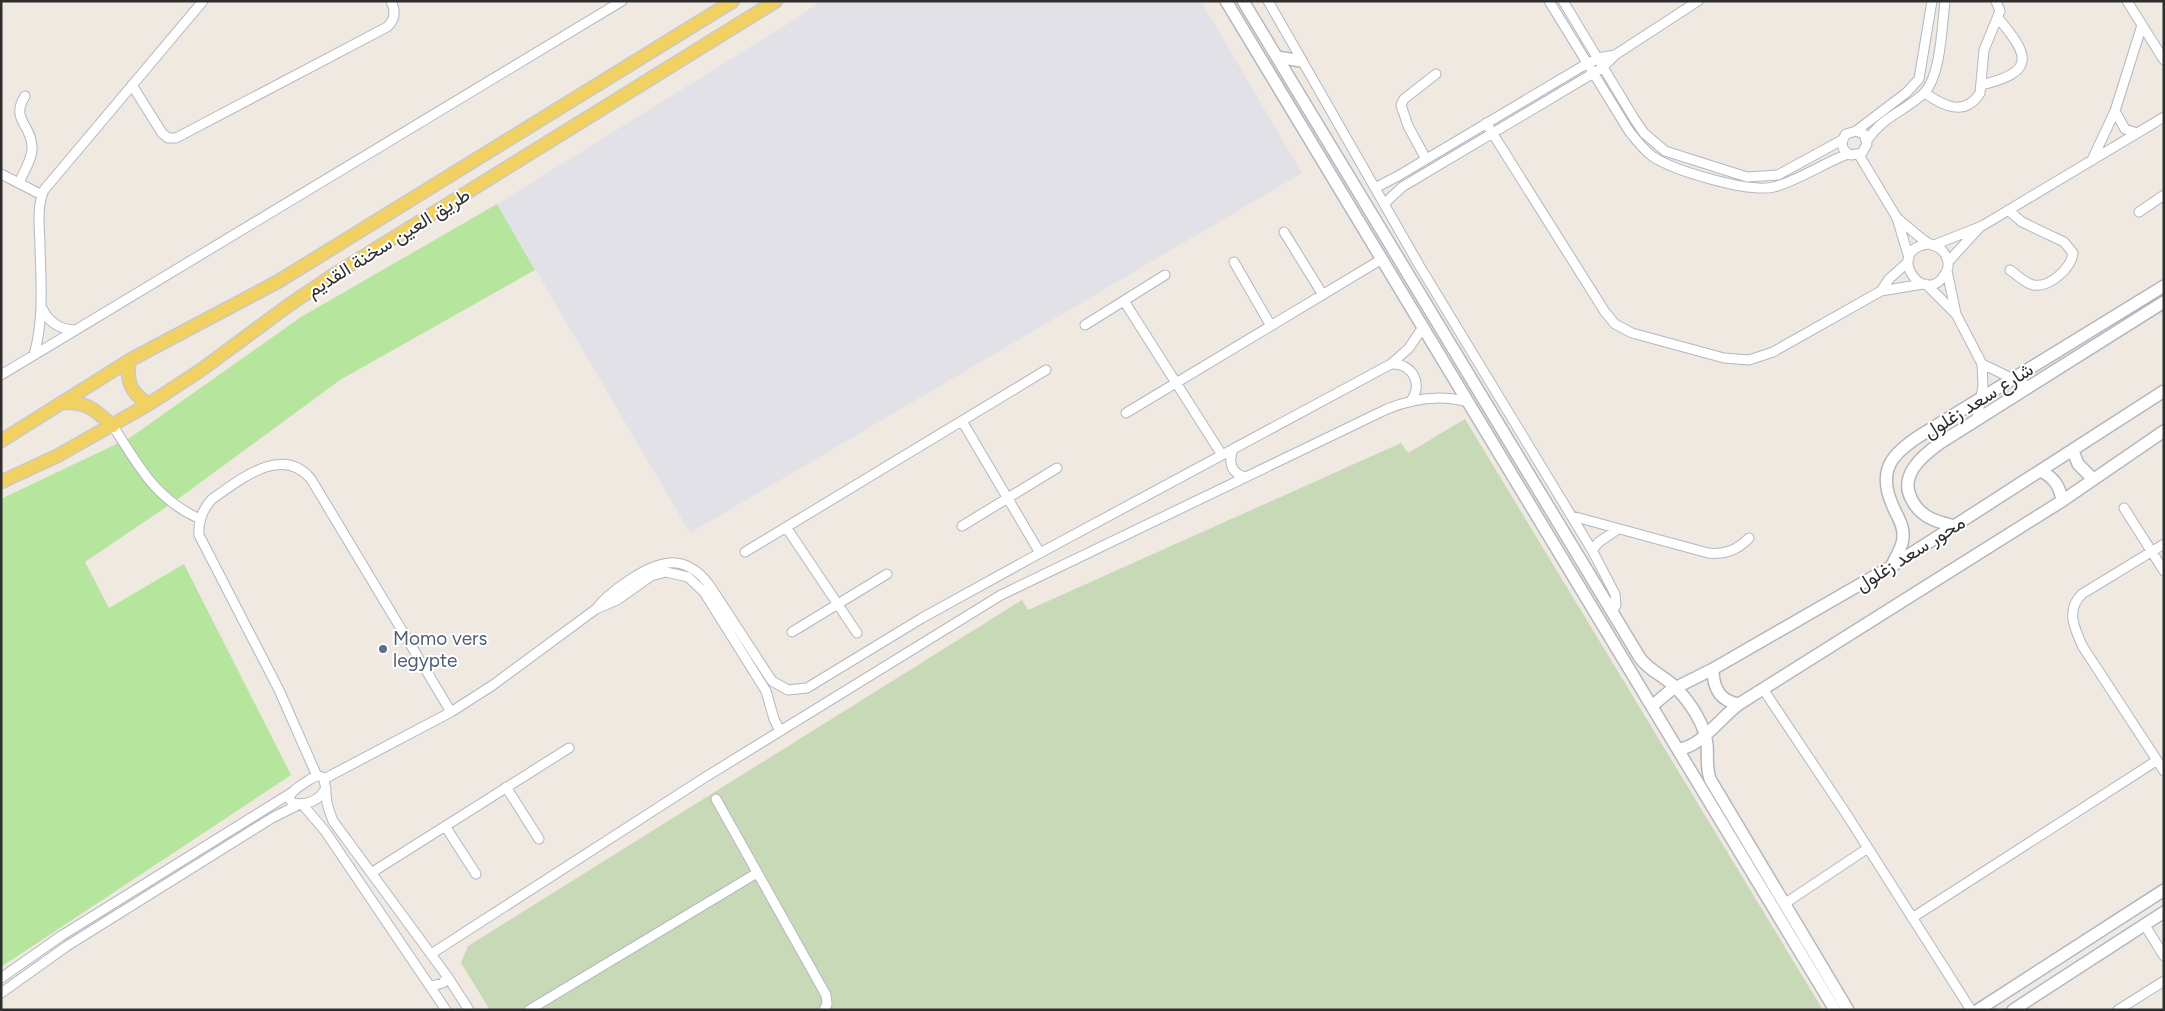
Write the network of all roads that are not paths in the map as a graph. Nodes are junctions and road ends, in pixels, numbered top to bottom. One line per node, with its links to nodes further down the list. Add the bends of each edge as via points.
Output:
1 (203, 1): 27 (street)
2 (391, 1): 27 (street, via 394,14 386,27 176,138 165,136)
3 (622, 1): 74 (street)
4 (733, 1): 76 (main road, طريق العين سخنة القديم, via 259,293)
5 (776, 1): 89 (main road, طريق العين سخنة القديم, via 332,276)
6 (1226, 1): 57 (main road)
7 (1243, 1): 19 (main road)
8 (1268, 1): 22 (street)
9 (1549, 1): 23 (street)
10 (1563, 1): 20 (street)
11 (1698, 1): 18 (street)
12 (1932, 1): 34 (street, via 1919,79 1906,93)
13 (1945, 1): 29 (street, via 1936,69)
14 (1996, 1): 16 (street, via 2000,11)
15 (2127, 1): 17 (street)
16 (1998, 18): 28 (street, via 1984,50); 28 (street, via 2020,47 2022,61 2012,75)
17 (2142, 26): 21 (street); 31 (street)
18 (1615, 55): 20 (street); 24 (street)
19 (1277, 57): 22 (main road); 124 (main road)
20 (1597, 59): 23 (street); 24 (street)
21 (2164, 60)
22 (1301, 62): 47 (street)
23 (1588, 64): 25 (street); 33 (street)
24 (1602, 68): 25 (street); 43 (street, via 1644,133 1654,143 1665,151)
25 (1594, 73): 35 (street); 45 (street, via 1642,148 1667,164)
26 (1436, 74): 41 (street, via 1404,99 1401,105)
27 (132, 85): 48 (street, via 49,182)
28 (1981, 85): 29 (street, via 1976,98 1955,108)
29 (1925, 92): 38 (street, via 1880,124)
30 (25, 96): 46 (street, via 19,110 20,118 32,141 32,148)
31 (2115, 111): 36 (street, via 2125,129); 42 (street)
32 (2164, 117): 36 (street)
33 (1486, 122): 35 (street); 41 (street)
34 (1856, 130): 37 (street); 38 (street)
35 (1492, 132): 50 (street, via 1402,187); 65 (street, via 1605,312 1615,324 1632,333 1724,358 1749,360 1773,352)
36 (2137, 133): 42 (street)
37 (1842, 140): 39 (street); 43 (street, via 1778,175 1747,176)
38 (1867, 140): 40 (street)
39 (1848, 154): 40 (street); 45 (street, via 1773,187 1749,188)
40 (1859, 155): 53 (street)
41 (1426, 159): 47 (street)
42 (2092, 160): 51 (street)
43 (1707, 165): 45 (street)
44 (1, 174): 46 (street)
45 (1704, 176)
46 (19, 183): 48 (street)
47 (1374, 188): 50 (street)
48 (42, 195): 69 (street, via 39,208)
49 (2164, 195): 52 (street)
50 (1384, 204): 107 (street)
51 (2008, 210): 54 (street); 61 (street, via 2022,222 2064,242 2073,253 2066,268 2045,284 2030,284)
52 (2139, 212)
53 (1897, 218): 56 (street); 58 (street)
54 (1982, 226): 56 (street); 60 (street)
55 (1284, 232): 66 (street)
56 (1932, 245): 58 (street, via 1917,247); 60 (street, via 1942,250)
57 (1382, 259): 66 (street); 73 (main road)
58 (1909, 260): 63 (street, via 1911,276); 65 (street)
59 (1234, 262): 72 (street)
60 (1948, 267): 63 (street, via 1941,280); 70 (street)
61 (2010, 270)
62 (1165, 275): 67 (street)
63 (1924, 284): 65 (street); 70 (street)
64 (2164, 286): 81 (main road, شارع سعد زغلول)
65 (1881, 291)
66 (1323, 295): 72 (street)
67 (1124, 301): 71 (street); 82 (street)
68 (2164, 302): 83 (main road, شارع سعد زغلول)
69 (42, 308): 74 (street, via 48,319 58,326); 75 (street)
70 (1956, 314): 78 (street)
71 (1085, 325)
72 (1272, 326): 82 (street)
73 (1423, 327): 77 (street, via 1409,348); 87 (main road)
74 (76, 330): 75 (street)
75 (34, 355): 80 (street)
76 (130, 360): 88 (main road, طريق العين سخنة القديم); 89 (main road, via 128,381 140,399)
77 (1391, 364): 86 (street, via 1406,367 1415,378 1415,393); 96 (street)
78 (1982, 364): 81 (street); 85 (street)
79 (1046, 370): 92 (street)
80 (1, 375)
81 (2012, 379): 83 (street); 85 (main road, شارع سعد زغلول)
82 (1176, 383): 90 (street); 98 (street)
83 (2030, 387): 91 (main road, شارع سعد زغلول)
84 (2164, 391): 97 (main road, محور سعد زغلول)
85 (1981, 399): 91 (street); 119 (main road, شارع سعد زغلول, via 1908,444 1889,463 1886,472 1888,493 1903,536)
86 (1410, 402): 87 (street, via 1439,397); 101 (street, via 1387,409)
87 (1468, 402): 133 (main road)
88 (58, 404): 93 (main road, via 83,404); 95 (main road, طريق العين سخنة القديم)
89 (149, 404): 93 (main road, طريق العين سخنة القديم)
90 (1126, 413)
91 (1977, 419): 110 (main road, شارع سعد زغلول, via 1928,451 1912,469 1908,483 1908,494 1923,514)
92 (962, 421): 104 (street); 111 (street)
93 (113, 426): 103 (main road, طريق العين سخنة القديم); 108 (street, via 160,493 183,512)
94 (2164, 431): 102 (main road, محور سعد زغلول)
95 (1, 441)
96 (1233, 449): 98 (street); 101 (street, via 1231,466 1237,474)
97 (2073, 451): 100 (main road, محور سعد زغلول); 102 (main road, via 2082,470)
98 (1222, 455): 117 (street)
99 (1057, 468): 104 (street)
100 (2041, 471): 105 (main road, via 2054,480); 110 (main road, محور سعد زغلول)
101 (1246, 477): 135 (street, via 1001,596)
102 (2093, 479): 105 (main road, محور سعد زغلول)
103 (1, 482)
104 (1007, 498): 109 (street); 117 (street)
105 (2062, 501): 130 (main road, محور سعد زغلول)
106 (2124, 508): 118 (street)
107 (1572, 516): 112 (street); 115 (street)
108 (200, 519): 134 (street, via 212,499 266,466 280,463 301,469 311,479); 141 (street, via 202,543 279,690)
109 (962, 526)
110 (1954, 526): 119 (main road, محور سعد زغلول)
111 (786, 527): 116 (street); 122 (street)
112 (1618, 529): 113 (street, via 1720,554 1741,546); 115 (street)
113 (1749, 538)
114 (2164, 544): 118 (street)
115 (1592, 550): 124 (street, via 1615,594 1616,605)
116 (745, 552)
117 (1040, 552): 128 (street, via 807,688)
118 (2151, 552): 120 (street); 139 (street, via 2082,594 2073,612 2075,630 2083,647)
119 (1892, 566): 127 (main road, محور سعد زغلول)
120 (2164, 571)
121 (887, 574): 122 (street)
122 (838, 604): 125 (street); 126 (street)
123 (596, 610): 128 (street, via 611,593 650,566 665,563 687,567 705,580 767,676); 131 (street, via 617,600 651,576 666,572 688,577 704,592); 134 (street)
124 (1612, 611): 129 (main road, via 1644,662)
125 (792, 632)
126 (857, 633)
127 (1712, 669): 129 (main road, محور سعد زغلول); 132 (main road, via 1717,692 1730,703)
128 (782, 688): 131 (street)
129 (1677, 688): 133 (main road, محور سعد زغلول, via 1660,697); 136 (main road)
130 (1763, 689): 132 (main road, محور سعد زغلول); 148 (street)
131 (769, 698): 135 (street)
132 (1739, 704): 136 (main road, محور سعد زغلول)
133 (1652, 706): 138 (main road)
134 (452, 712): 141 (street)
135 (780, 731): 158 (street)
136 (1705, 735): 138 (main road, محور سعد زغلول, via 1696,744); 153 (main road, via 1710,779)
137 (569, 748): 142 (street)
138 (1678, 749): 170 (main road)
139 (2156, 760): 140 (street); 155 (street)
140 (2164, 771)
141 (322, 781): 143 (street); 145 (street, via 320,797); 149 (street, via 334,821)
142 (506, 787): 146 (street); 147 (street)
143 (292, 793): 145 (street, via 290,801); 162 (street, via 60,936)
144 (716, 799): 150 (street)
145 (301, 804): 159 (street, via 325,831); 165 (street, via 272,818 67,946)
146 (445, 826): 149 (street); 151 (street)
147 (539, 839)
148 (1868, 848): 153 (street); 155 (street)
149 (371, 873): 157 (street)
150 (757, 873): 168 (street); 169 (street, via 826,995)
151 (476, 874)
152 (2164, 890): 173 (main road)
153 (1784, 904): 171 (main road)
154 (2164, 912): 156 (main road)
155 (1912, 918): 172 (street)
156 (2144, 924): 160 (street); 174 (main road)
157 (422, 944): 158 (street); 159 (street, via 414,945)
158 (431, 954): 161 (street)
159 (409, 956): 164 (street)
160 (2164, 956)
161 (447, 976): 164 (street, via 443,983); 167 (street)
162 (1, 978)
163 (2164, 981): 175 (street)
164 (431, 986): 166 (street)
165 (1, 993)
166 (446, 1010)
167 (469, 1010)
168 (529, 1010)
169 (824, 1010)
170 (1834, 1010)
171 (1848, 1010)
172 (1971, 1010)
173 (1978, 1010)
174 (2013, 1010)
175 (2118, 1010)

